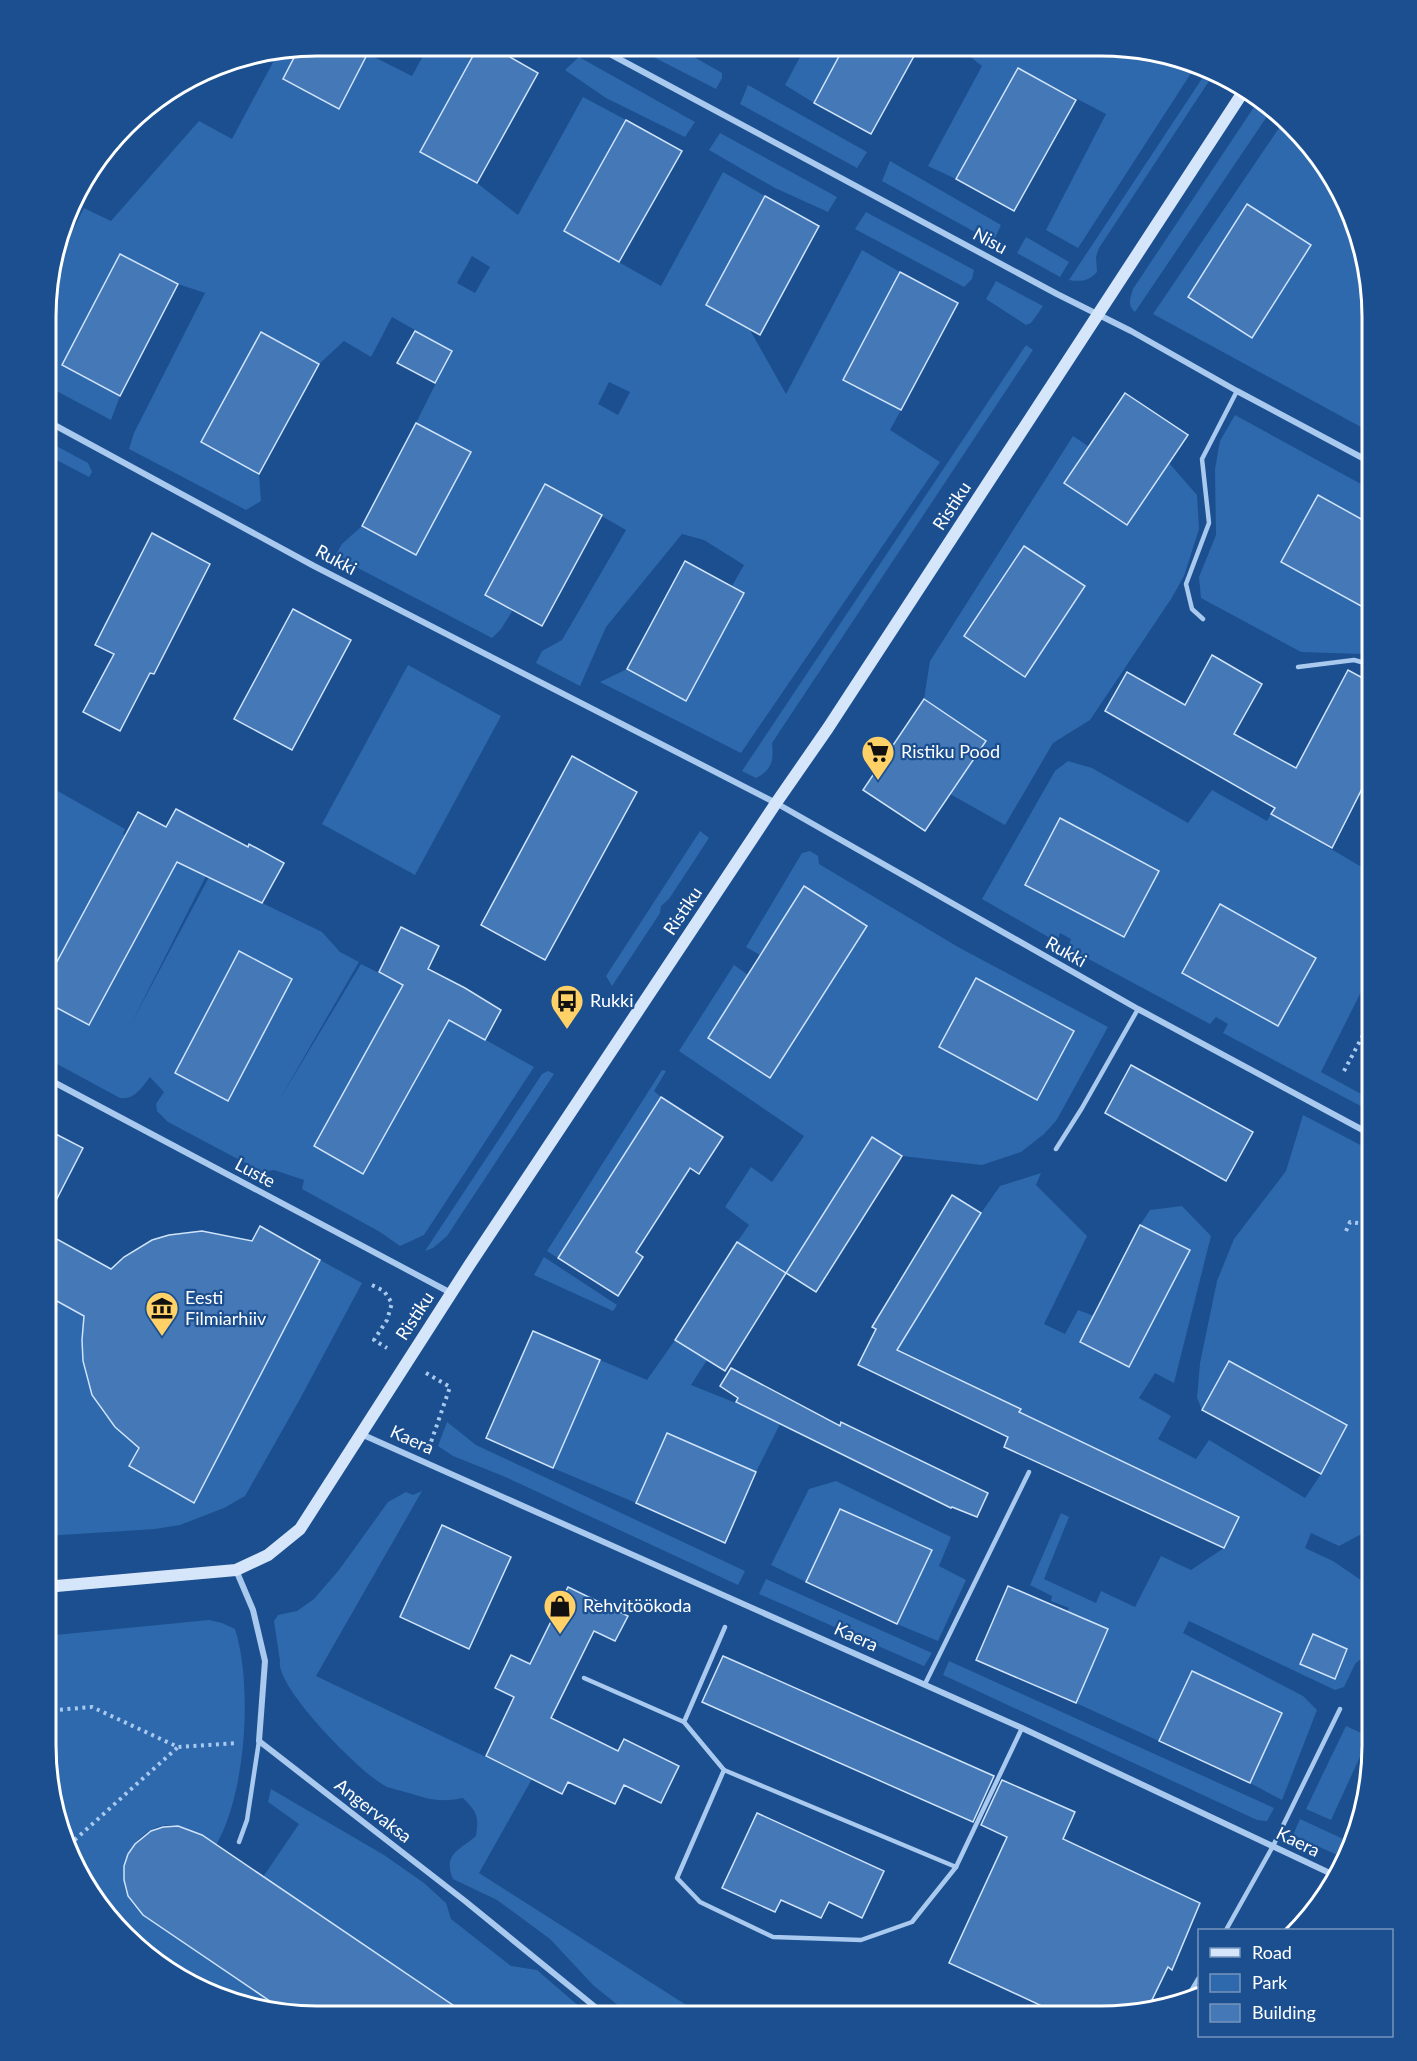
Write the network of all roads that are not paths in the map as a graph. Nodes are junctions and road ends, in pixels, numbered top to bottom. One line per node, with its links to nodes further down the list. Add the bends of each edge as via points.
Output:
1 (613, 56): 3 (street, Nisu)
2 (1240, 96): 3 (street, Ristiku)
3 (1098, 314): 4 (street, Nisu); 10 (street, Ristiku)
4 (1237, 391): 6 (street, Nisu); 7 (lane, via 1202,459 1209,523 1186,584 1192,609)
5 (56, 426): 10 (street, Rukki, via 314,566)
6 (1362, 458)
7 (1203, 619)
8 (1362, 662): 9 (lane)
9 (1298, 667)
10 (776, 803): 11 (street, Rukki); 15 (street, Ristiku)
11 (1138, 1009): 13 (street, Rukki); 14 (lane)
12 (56, 1083): 15 (street, Luste)
13 (1362, 1130)
14 (1056, 1149)
15 (451, 1294): 16 (street, Ristiku)
16 (361, 1434): 18 (street, Ristiku, via 300,1529 268,1555); 22 (street, Kaera)
17 (1029, 1473): 22 (lane)
18 (236, 1570): 19 (street, Ristiku); 26 (street, via 253,1610 265,1661)
19 (56, 1586)
20 (724, 1627): 24 (lane)
21 (584, 1678): 24 (lane)
22 (925, 1684): 25 (street, Kaera)
23 (1340, 1709): 29 (lane)
24 (684, 1722): 27 (lane)
25 (1022, 1728): 29 (street, Kaera); 30 (lane)
26 (259, 1741): 28 (lane, via 248,1820); 33 (street, Angervaksa)
27 (724, 1770): 30 (lane); 30 (lane, via 677,1878 700,1902 773,1937 861,1940 912,1922)
28 (239, 1842)
29 (1273, 1846): 31 (street, Kaera); 32 (lane)
30 (956, 1867)
31 (1328, 1872)
32 (1227, 1929)
33 (594, 2006)

